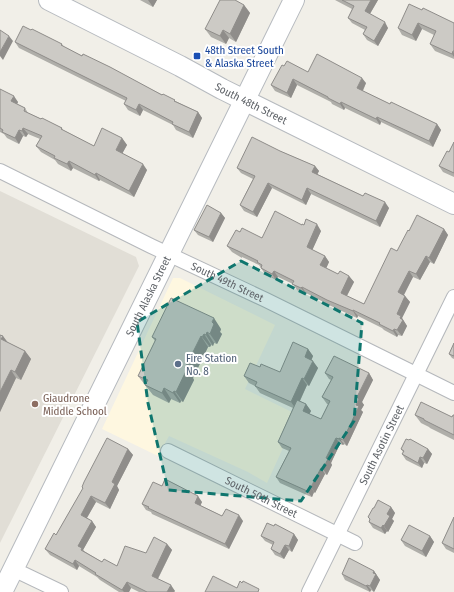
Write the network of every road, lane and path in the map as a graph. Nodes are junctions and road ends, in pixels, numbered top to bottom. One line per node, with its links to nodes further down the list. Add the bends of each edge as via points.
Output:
1 (49, 0): 3 (street, South 48th Street)
2 (294, 0): 3 (street, South Alaska Street)
3 (245, 101): 5 (street, South 48th Street); 6 (street, South Alaska Street)
4 (0, 171): 6 (street, South 49th Street)
5 (454, 204)
6 (168, 254): 8 (street, South 49th Street); 13 (street, South Alaska Street)
7 (454, 297): 8 (street, South Asotin Street)
8 (416, 374): 9 (street, South 49th Street); 11 (street, South Asotin Street)
9 (454, 393)
10 (168, 451): 11 (street, South 50th Street)
11 (338, 533): 12 (street, South 50th Street); 16 (street, South Asotin Street)
12 (355, 543)
13 (13, 568): 14 (street, South Alaska Street); 15 (street)
14 (2, 592)
15 (61, 592)
16 (309, 592)

